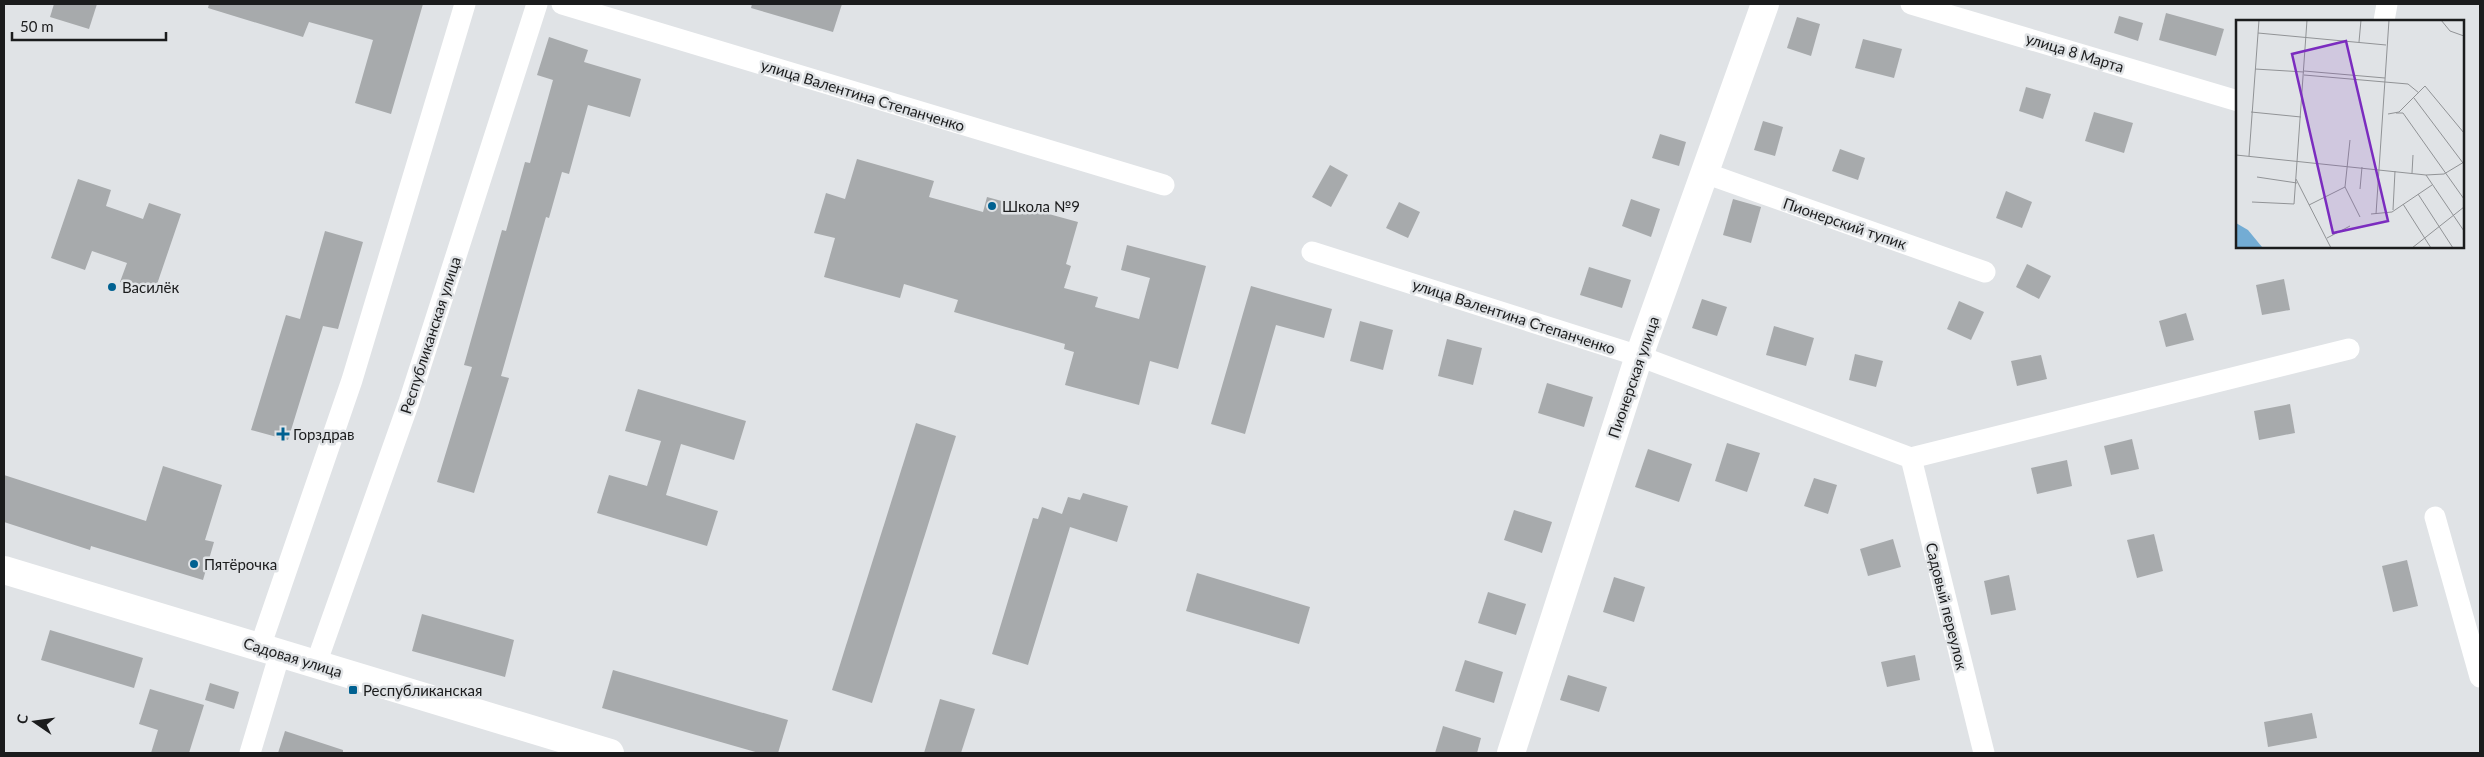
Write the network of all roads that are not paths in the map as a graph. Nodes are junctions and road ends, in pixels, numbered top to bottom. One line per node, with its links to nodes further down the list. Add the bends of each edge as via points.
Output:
1 (466, 4): 18 (street)
2 (537, 4): 19 (street, Республиканская улица, via 409,402)
3 (562, 4): 10 (street, улица Валентина Степанченко)
4 (1765, 4): 9 (street, Пионерская улица)
5 (1912, 4): 8 (street, улица 8 Марта)
6 (2387, 4): 7 (street)
7 (2384, 20)
8 (2236, 100)
9 (1704, 173): 12 (street, Пионерский тупик); 14 (street, Пионерская улица)
10 (1164, 185)
11 (1312, 252): 14 (street, улица Валентина Степанченко)
12 (1985, 272)
13 (2348, 349): 15 (street)
14 (1639, 356): 15 (street, улица Валентина Степанченко); 23 (street, Пионерская улица)
15 (1911, 458): 24 (street, Садовый переулок)
16 (2435, 517): 20 (street)
17 (4, 570): 18 (street, Садовая улица)
18 (270, 650): 19 (street, Садовая улица); 21 (street)
19 (316, 664): 22 (street, Садовая улица)
20 (2480, 677)
21 (250, 753)
22 (610, 753)
23 (1511, 753)
24 (1984, 753)

